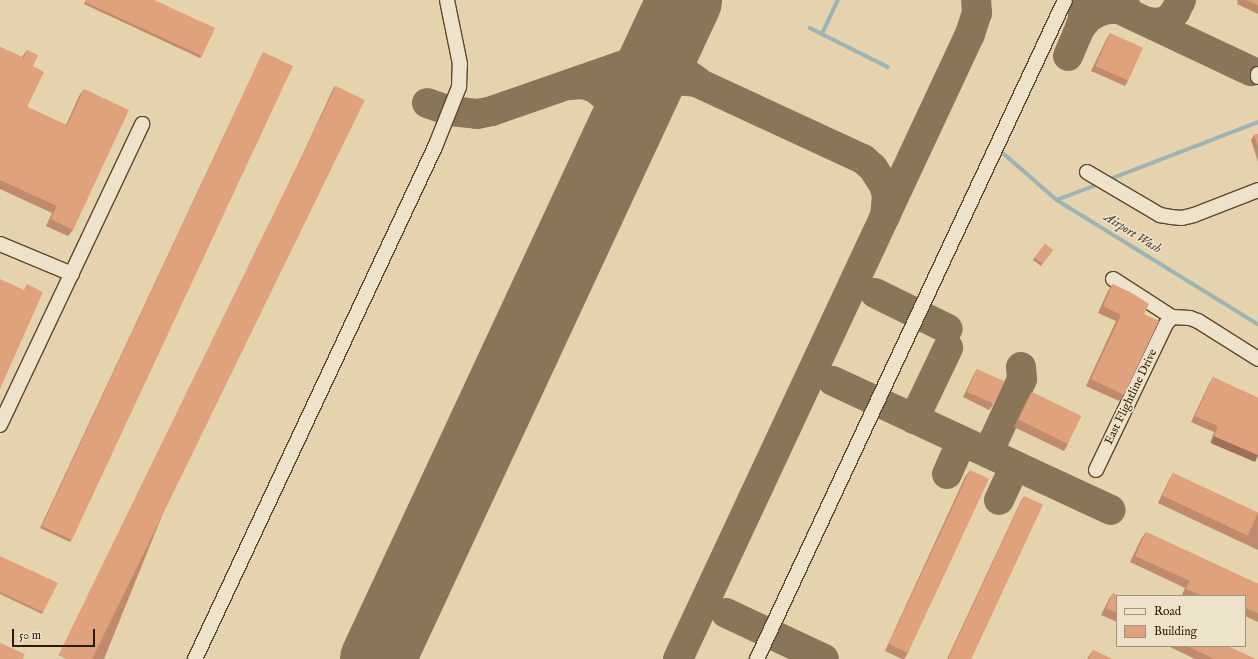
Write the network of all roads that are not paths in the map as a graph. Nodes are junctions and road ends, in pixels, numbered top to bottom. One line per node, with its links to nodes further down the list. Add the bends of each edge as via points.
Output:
1 (447, 0): 13 (lane, via 460,64 459,88 435,147)
2 (1065, 0): 14 (lane)
3 (142, 124): 7 (lane)
4 (1088, 172): 5 (lane, via 1160,215 1182,218)
5 (1258, 190)
6 (0, 244): 7 (lane)
7 (72, 274): 11 (lane)
8 (1113, 279): 9 (lane)
9 (1169, 321): 10 (lane, via 1190,318 1198,321); 12 (lane, East Flightline Drive)
10 (1258, 359)
11 (0, 424)
12 (1096, 470)
13 (195, 659)
14 (758, 659)

